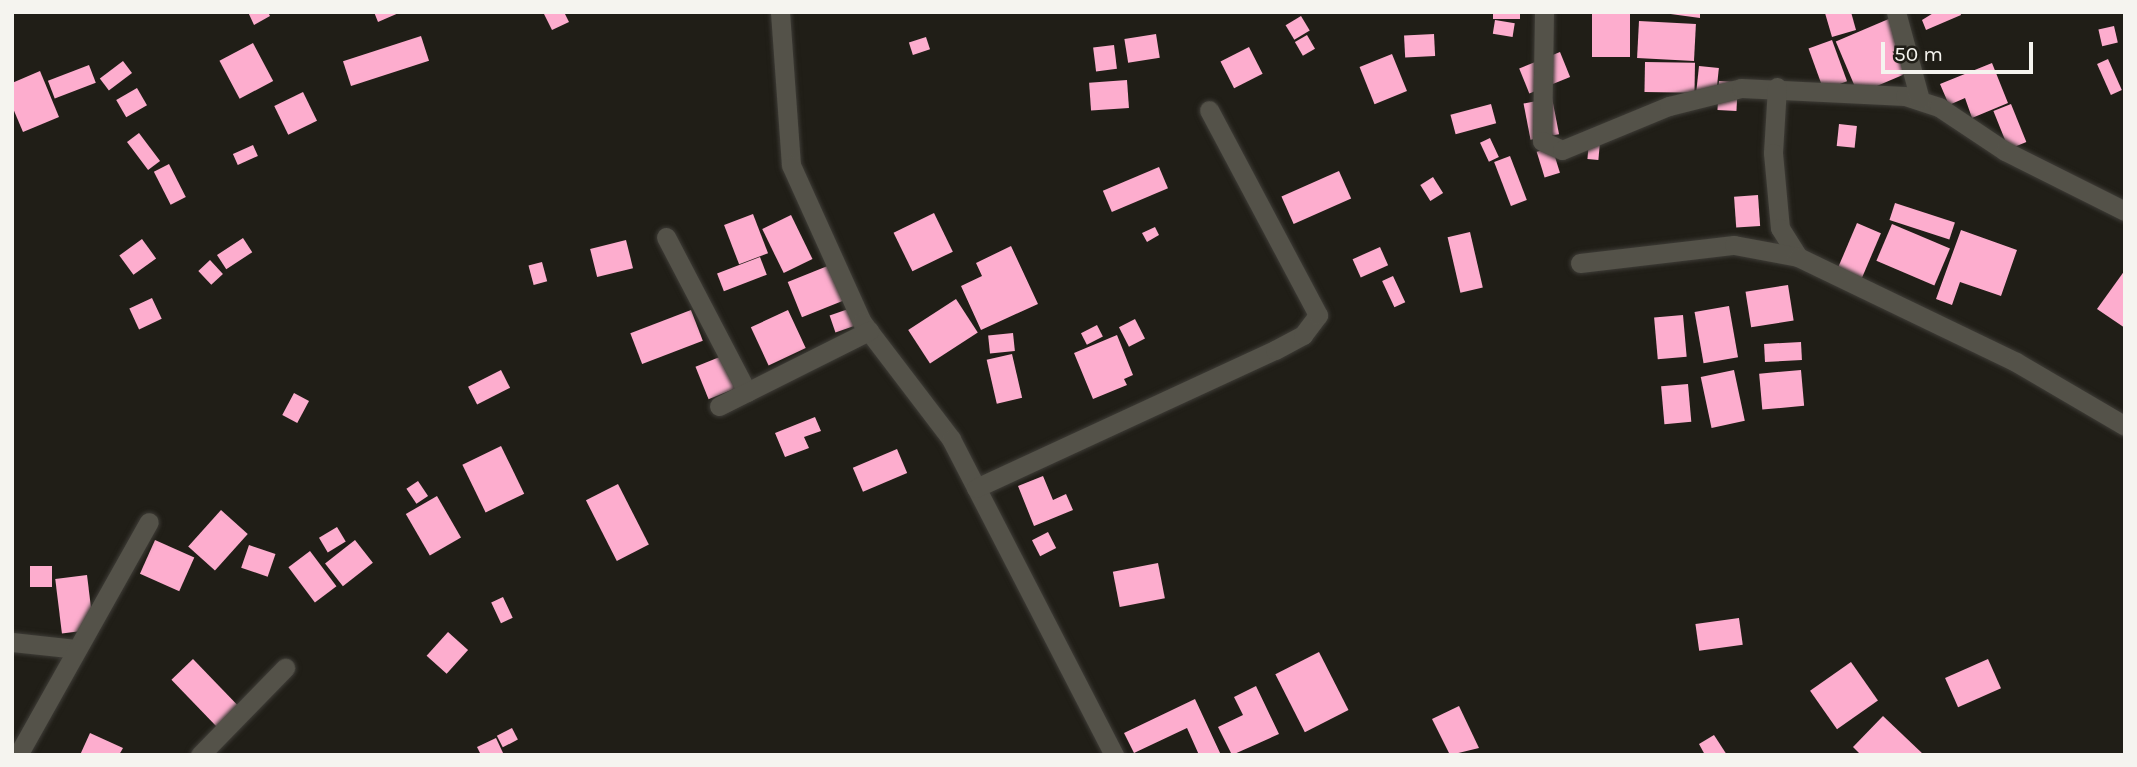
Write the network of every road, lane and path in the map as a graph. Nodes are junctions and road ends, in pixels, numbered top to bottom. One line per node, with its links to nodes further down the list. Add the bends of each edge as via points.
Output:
1 (780, 12): 11 (street, via 791,165)
2 (1544, 12): 4 (street, via 1542,141 1562,150 1669,106)
3 (1896, 12): 5 (street)
4 (1777, 87): 5 (street); 9 (street, via 1773,153 1780,228)
5 (1920, 100): 7 (street)
6 (1209, 110): 15 (street, via 1318,315 1303,335 1275,350)
7 (2125, 211)
8 (666, 237): 12 (street)
9 (1798, 257): 10 (street, via 1734,245); 14 (street, via 2016,362)
10 (1580, 263)
11 (869, 331): 12 (street); 15 (street, via 951,439)
12 (747, 392): 13 (street)
13 (719, 407)
14 (2125, 426)
15 (976, 488): 22 (street)
16 (149, 522): 18 (street)
17 (12, 642): 18 (street)
18 (76, 649): 20 (street)
19 (285, 668): 21 (street)
20 (18, 755)
21 (200, 755)
22 (1114, 755)

